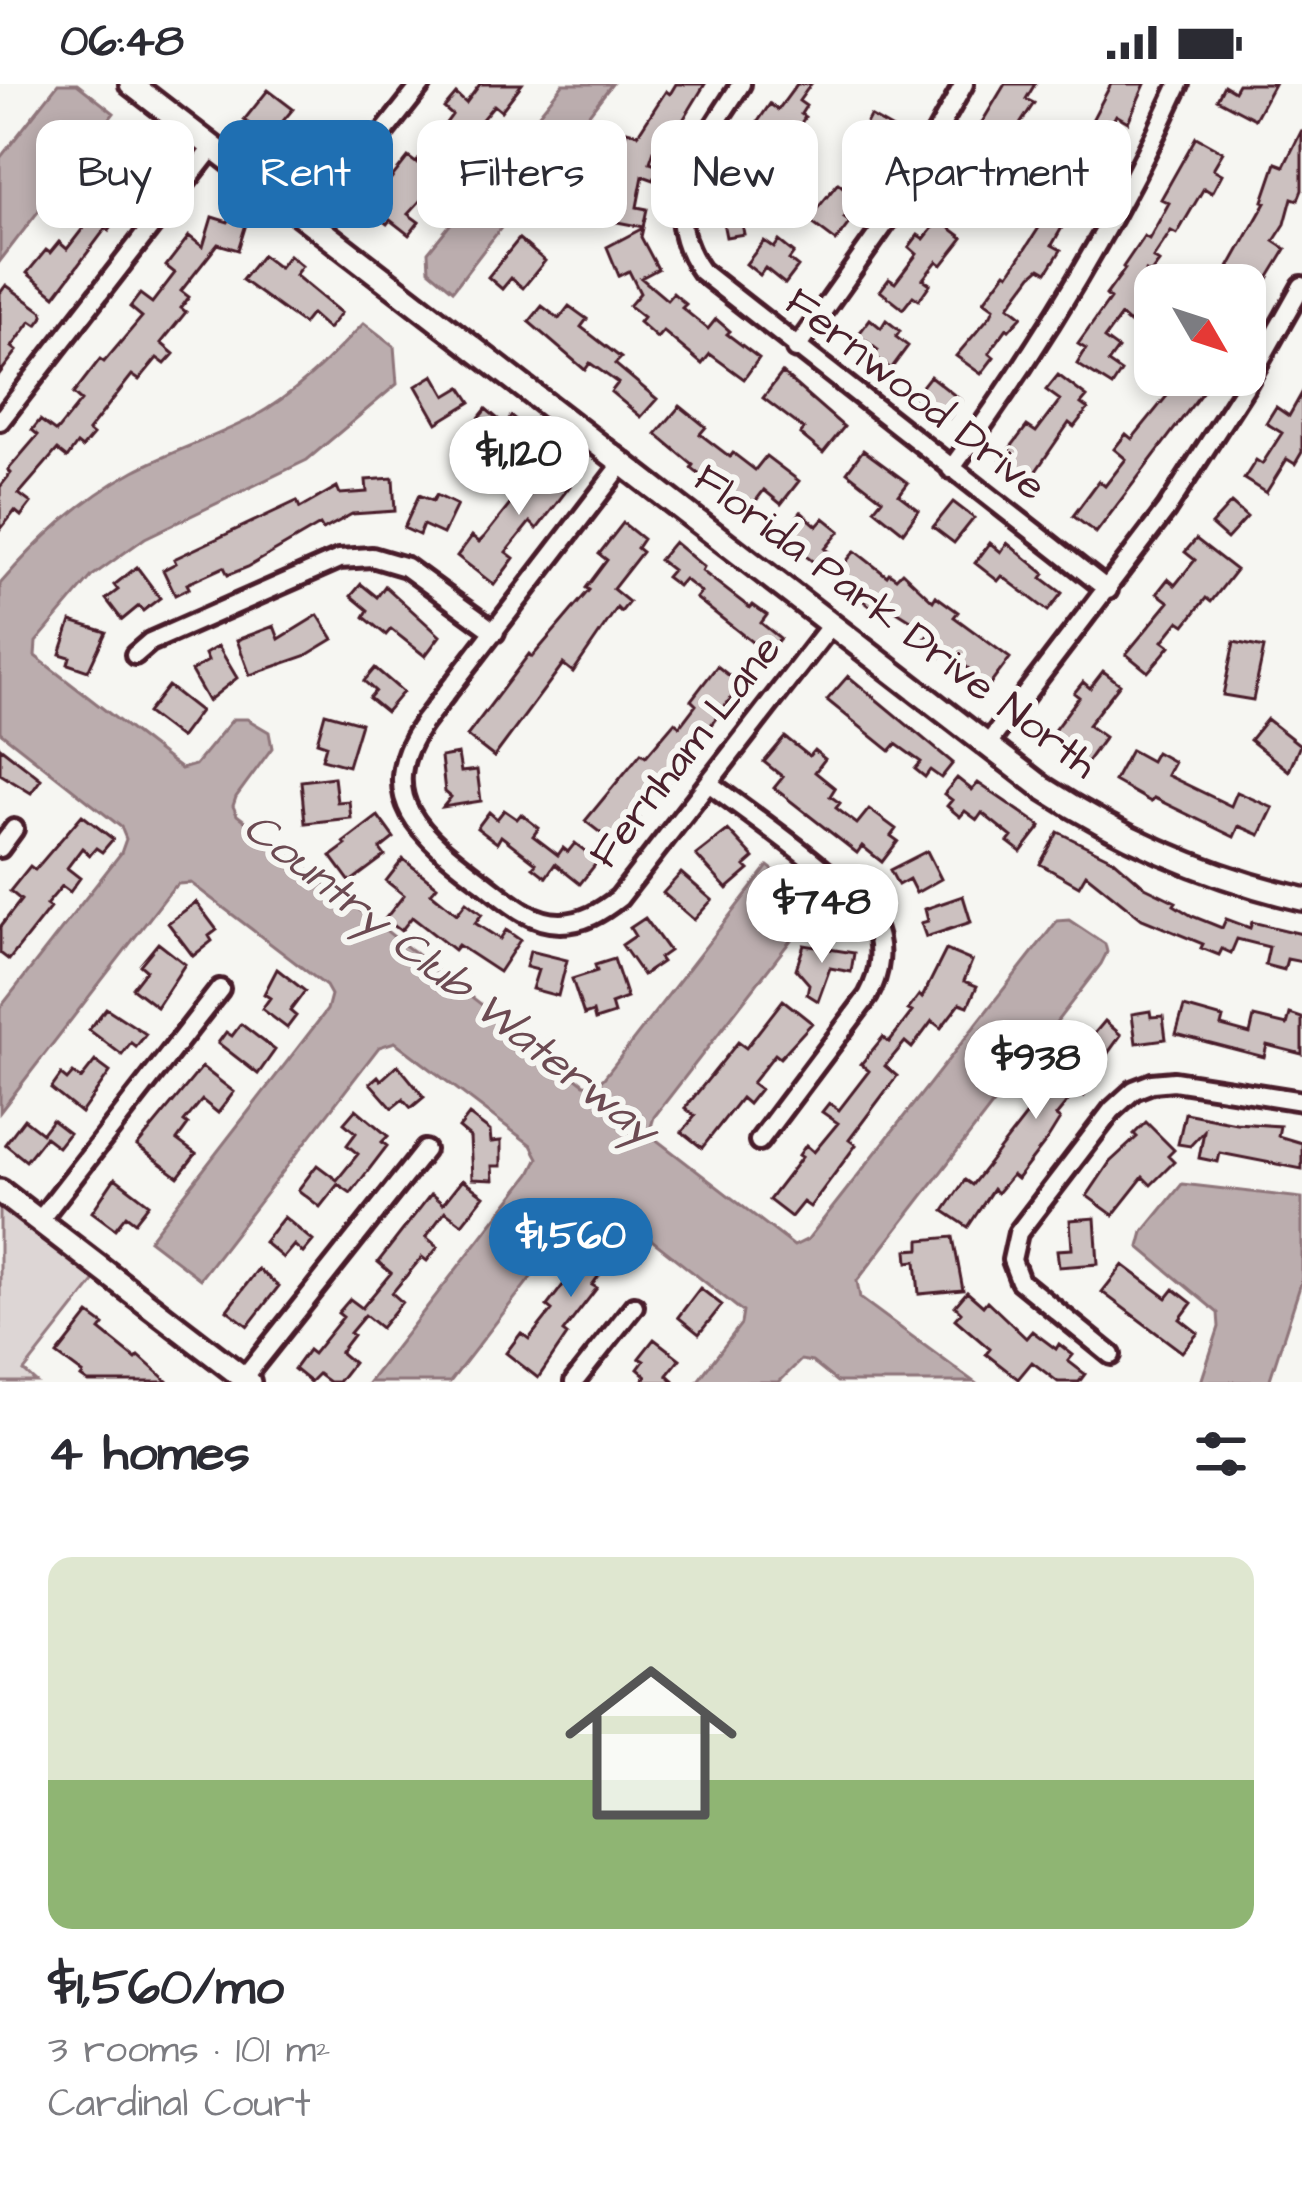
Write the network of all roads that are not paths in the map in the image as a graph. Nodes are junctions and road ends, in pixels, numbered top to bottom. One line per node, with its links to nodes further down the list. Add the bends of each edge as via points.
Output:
1 (131, 84): 7 (street, Florida Park Drive North)
2 (422, 84): 6 (street)
3 (741, 84): 11 (street, Fernwood Drive, via 684,179 679,212 687,248 715,285)
4 (964, 84): 11 (street, via 886,221)
5 (1179, 84): 14 (street, via 1070,296)
6 (393, 121)
7 (212, 148): 8 (street, Florida Park Drive North); 12 (street)
8 (218, 153)
9 (316, 228): 13 (street, Florida Park Drive North)
10 (1302, 286): 15 (street, via 1202,457)
11 (796, 349): 14 (street, Fernwood Drive)
12 (0, 421)
13 (623, 464): 16 (street, Florida Park Drive North); 17 (street, Fernham Lane)
14 (951, 469): 15 (street, Fernwood Drive)
15 (1108, 590): 19 (street)
16 (831, 625): 19 (street, Florida Park Drive North); 20 (street, Fernham Lane)
17 (495, 632): 18 (street, via 406,567 358,557 296,577); 20 (street, Fernham Lane, via 414,736 402,793 422,834 522,912 561,923 606,908)
18 (135, 655)
19 (987, 746): 23 (street, Florida Park Drive North, via 1143,846)
20 (710, 784): 26 (street, via 858,902 874,925 880,956 863,1004)
21 (14, 829): 22 (street)
22 (0, 848)
23 (1302, 899)
24 (220, 988): 29 (street)
25 (1302, 1101): 31 (street, via 1181,1082 1140,1087 1112,1110 1025,1222 1012,1255 1020,1281)
26 (759, 1141)
27 (425, 1150): 32 (street)
28 (0, 1191): 29 (street)
29 (39, 1221): 32 (street)
30 (634, 1306): 33 (street)
31 (1112, 1354)
32 (246, 1380)
33 (574, 1382)

